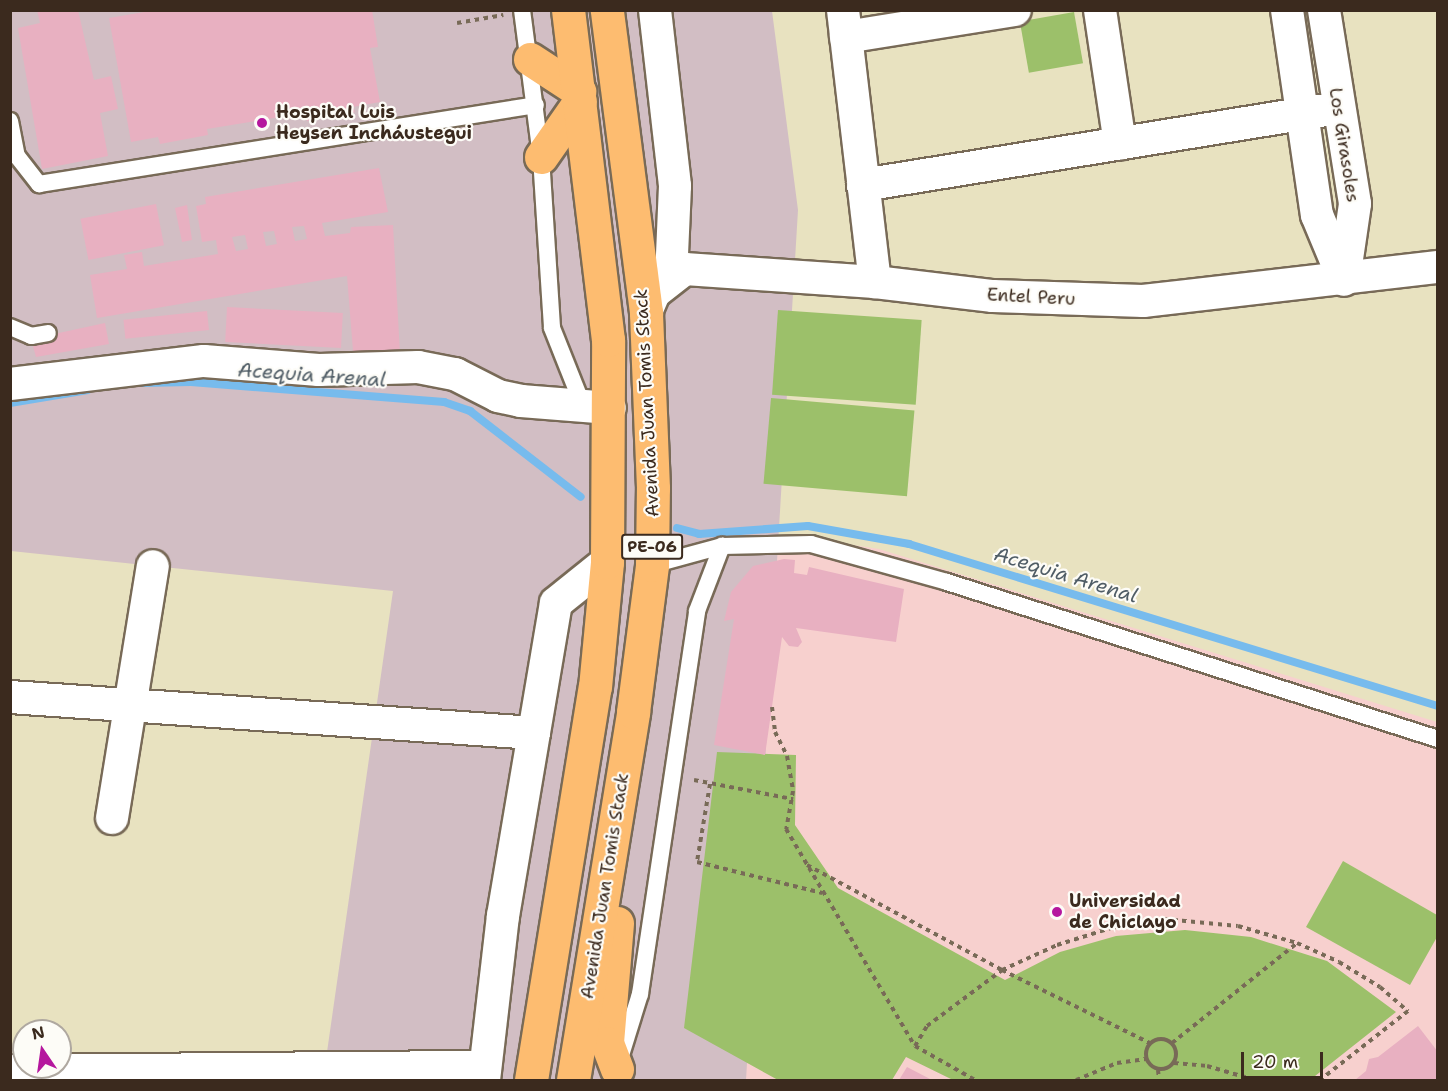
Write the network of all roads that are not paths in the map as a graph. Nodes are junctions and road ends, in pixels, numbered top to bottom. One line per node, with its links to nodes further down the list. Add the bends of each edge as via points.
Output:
1 (568, 10): 11 (main road, Avenida Juan Tomis Stack / PE-06)
2 (607, 10): 23 (main road, Avenida Juan Tomis Stack / PE-06)
3 (655, 10): 20 (street, Avenida Juan Tomis Stack, via 675,186)
4 (1015, 10): 9 (street)
5 (1100, 10): 16 (street)
6 (1287, 10): 14 (street)
7 (1324, 10): 13 (street, Los Girasoles)
8 (522, 11): 10 (lane)
9 (845, 24): 18 (street)
10 (530, 59): 11 (main road); 12 (lane)
11 (580, 96): 17 (main road); 27 (main road, Avenida Juan Tomis Stack / PE-06, via 608,340)
12 (536, 105): 15 (lane, via 39,184 17,156); 17 (lane)
13 (1338, 108): 14 (street); 21 (street, Los Girasoles, via 1355,204)
14 (1302, 111): 16 (street); 21 (street, via 1317,214)
15 (10, 121)
16 (1120, 144): 18 (street)
17 (541, 157): 27 (lane, via 552,328)
18 (863, 185): 22 (street)
19 (1437, 267): 21 (street, Entel Peru)
20 (671, 276): 22 (street, Entel Peru, via 685,269); 23 (street, via 654,293)
21 (1344, 280): 22 (street, Entel Peru, via 1143,301 993,296)
22 (875, 282)
23 (646, 312): 30 (main road, Avenida Juan Tomis Stack / PE-06)
24 (10, 327): 25 (lane, via 31,336)
25 (48, 333)
26 (10, 384): 27 (street, via 204,360 329,370 417,366 455,374 498,396)
27 (597, 407): 29 (main road, Avenida Juan Tomis Stack / PE-06)
28 (722, 546): 30 (lane); 35 (lane, via 811,544 867,559); 40 (lane, via 697,611 640,993)
29 (606, 562): 34 (street, via 556,603); 41 (main road, Avenida Juan Tomis Stack / PE-06, via 595,687)
30 (652, 565): 37 (main road, Avenida Juan Tomis Stack / PE-06)
31 (153, 566): 33 (street)
32 (10, 697): 33 (street)
33 (129, 705): 34 (street); 36 (street)
34 (534, 733): 39 (street, via 503,916)
35 (1437, 739)
36 (112, 818)
37 (614, 831): 40 (main road, via 616,971 607,1043); 42 (main road, Avenida Juan Tomis Stack / PE-06)
38 (10, 1071): 39 (street)
39 (484, 1074)
40 (616, 1075)
41 (531, 1080)
42 (573, 1080)

